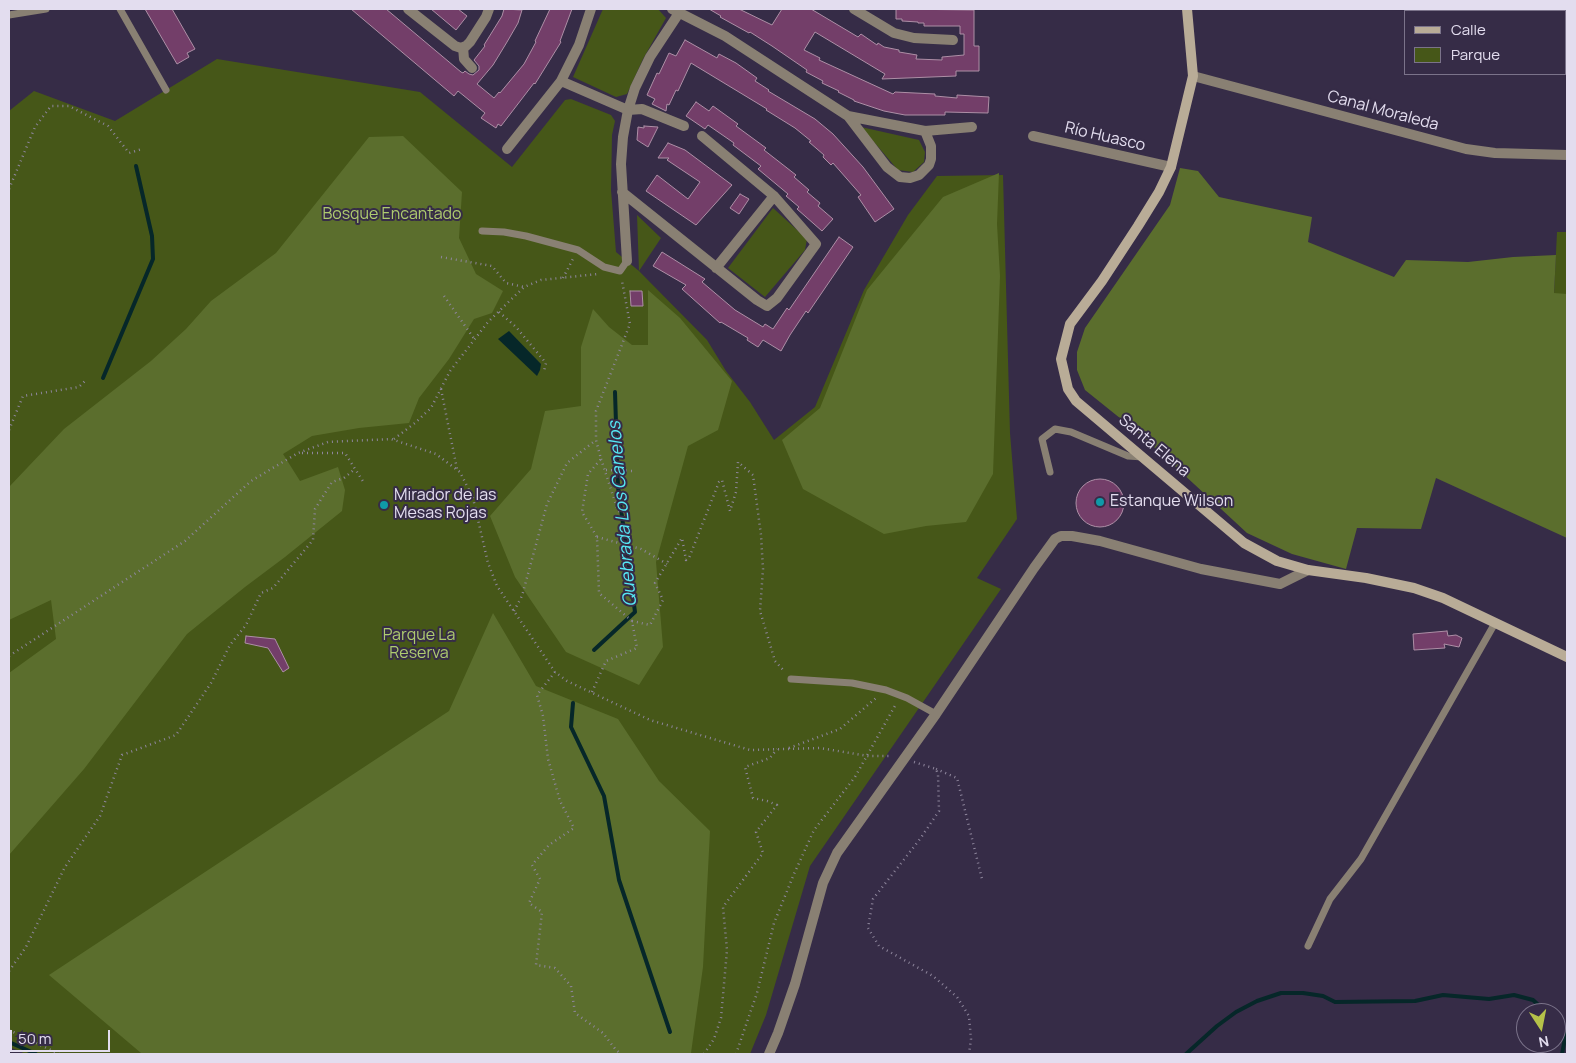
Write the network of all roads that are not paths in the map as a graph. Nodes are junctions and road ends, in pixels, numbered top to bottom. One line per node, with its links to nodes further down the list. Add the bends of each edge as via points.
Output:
1 (46, 9): 9 (lane)
2 (120, 9): 15 (lane)
3 (408, 9): 11 (street, via 455,46)
4 (489, 9): 11 (street)
5 (591, 9): 14 (street, via 579,45)
6 (1187, 9): 13 (street, Santa Elena)
7 (676, 10): 16 (street, via 635,88); 17 (street, via 725,36)
8 (860, 11): 10 (street, via 894,33 914,38)
9 (9, 15)
10 (953, 40)
11 (463, 48): 12 (street, via 464,59)
12 (472, 68)
13 (1193, 76): 24 (street, Canal Moraleda, via 1466,149); 25 (street, Santa Elena)
14 (561, 82): 16 (street); 23 (street)
15 (166, 90)
16 (628, 110): 18 (street, via 642,110); 26 (street, via 621,155)
17 (848, 116): 20 (street); 20 (street, via 887,167 900,177 919,175 929,166 931,146)
18 (684, 126)
19 (972, 127): 20 (street)
20 (926, 132)
21 (702, 136): 27 (street)
22 (1033, 136): 25 (street, Río Huasco)
23 (507, 149)
24 (1567, 155)
25 (1171, 167): 31 (street, Santa Elena, via 1138,226 1070,324 1061,359 1068,389 1076,401)
26 (622, 192): 29 (street); 30 (street)
27 (774, 196): 30 (street); 30 (street, via 816,244 777,298 767,306)
28 (482, 231): 29 (lane, via 526,236 578,250 604,266 620,271)
29 (627, 261)
30 (716, 268)
31 (1143, 457): 32 (lane, via 1128,456 1071,432 1055,429 1042,439); 33 (street, Santa Elena, via 1244,543 1277,561)
32 (1050, 472)
33 (1308, 570): 34 (street, Santa Elena, via 1414,588); 37 (street, via 1280,584 1201,569 1100,541 1061,536 1046,550)
34 (1495, 623): 35 (street, Santa Elena); 38 (lane, via 1361,859 1330,899)
35 (1567, 657)
36 (791, 679): 37 (lane, via 886,690)
37 (936, 714): 39 (street, via 837,853 823,883 795,984)
38 (1308, 946)
39 (768, 1054)

